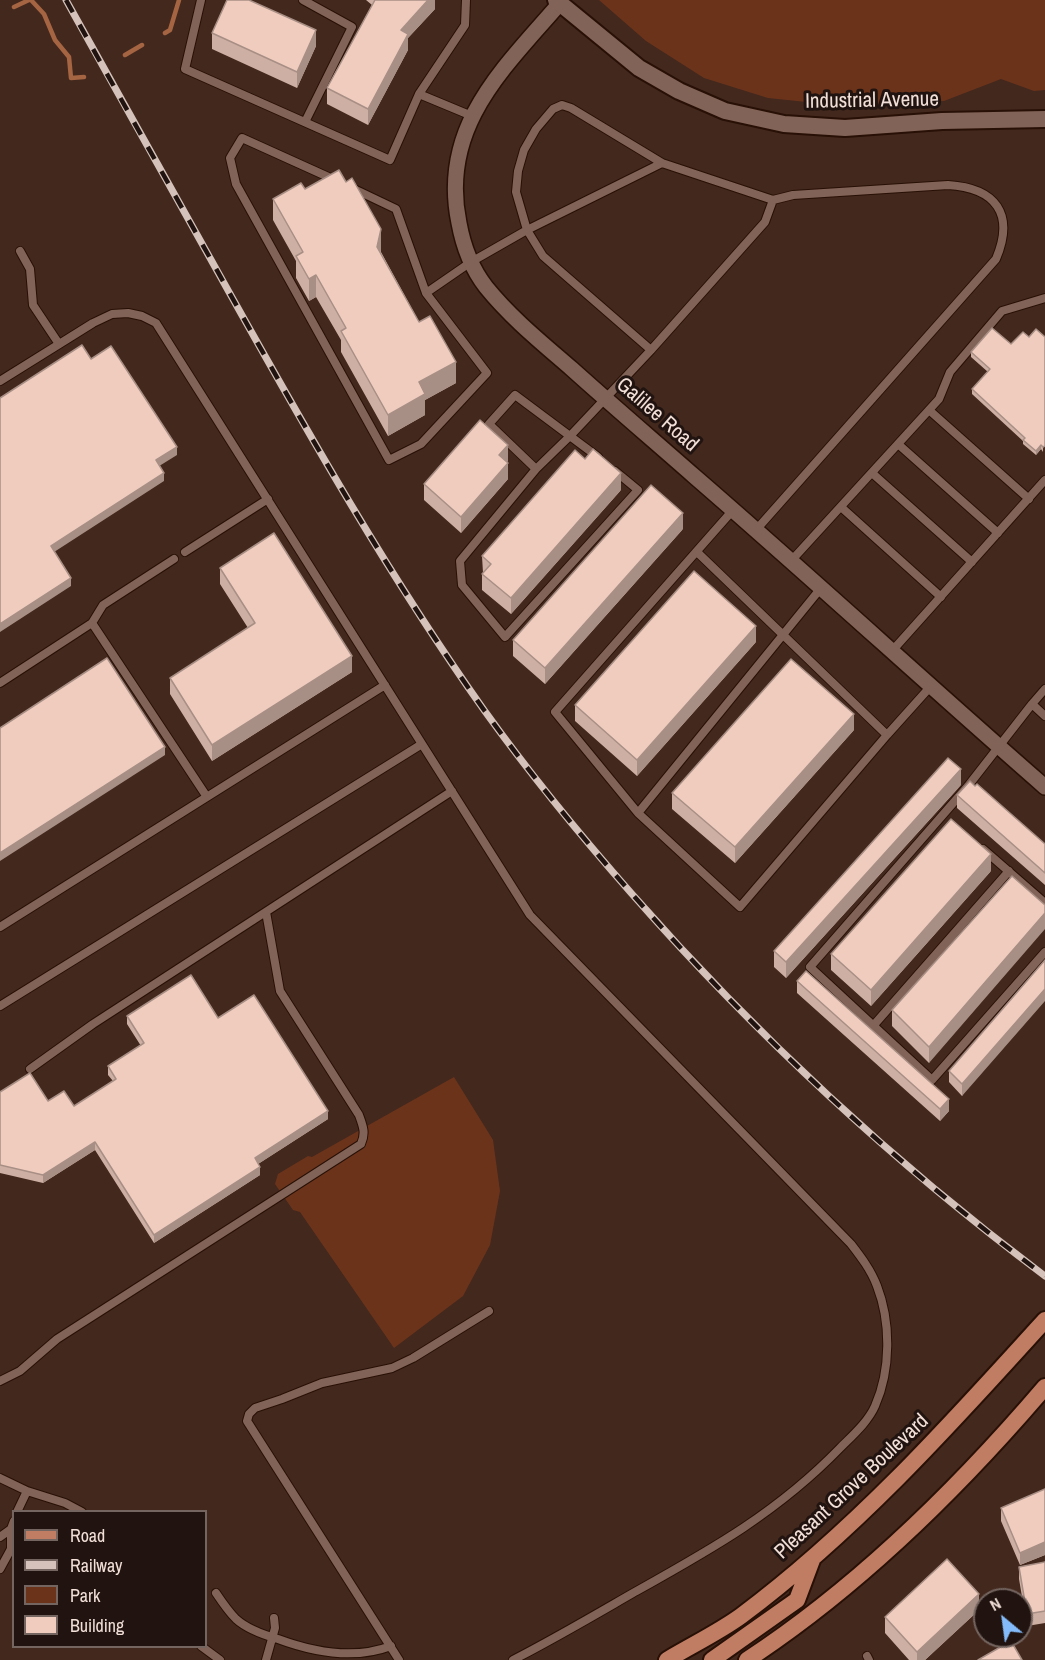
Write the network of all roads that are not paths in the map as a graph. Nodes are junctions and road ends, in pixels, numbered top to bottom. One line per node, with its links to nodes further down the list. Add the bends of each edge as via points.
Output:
1 (201, 0): 8 (lane, via 185,69)
2 (303, 0): 8 (lane, via 352,27)
3 (466, 0): 5 (lane, via 465,25)
4 (558, 2): 6 (street, Galilee Road, via 494,79); 7 (street, Industrial Avenue, via 639,68 725,111 784,124 845,128)
5 (419, 94): 6 (lane); 8 (lane, via 390,160)
6 (472, 116): 13 (street, Galilee Road, via 455,169 458,222)
7 (1045, 119)
8 (305, 122)
9 (662, 163): 10 (lane); 11 (lane); 11 (lane, via 572,108 562,105 553,109 524,150 518,171 516,192)
10 (773, 200): 17 (lane, via 765,222); 30 (lane, via 793,195 962,186 986,194 996,203 1002,215 1002,244 996,259)
11 (527, 230): 13 (lane); 17 (lane, via 543,256)
12 (20, 251): 16 (lane, via 30,269 33,305)
13 (471, 262): 14 (lane); 19 (street, Galilee Road, via 483,284 517,321)
14 (426, 293): 14 (lane, via 396,209 242,138 230,159 236,184 389,460 421,444 487,373)
15 (1045, 298): 20 (lane, via 1002,311 950,372 939,399)
16 (59, 344): 18 (lane); 26 (lane, via 112,314 128,313 156,323)
17 (651, 350): 19 (lane)
18 (0, 381)
19 (605, 398): 21 (lane); 29 (street, Galilee Road)
20 (929, 410): 22 (lane); 27 (lane)
21 (571, 435): 23 (lane); 23 (lane, via 515,395 489,424); 23 (lane, via 638,490 506,637 462,585 460,561)
22 (898, 444): 24 (lane); 31 (lane)
23 (536, 469)
24 (872, 473): 28 (lane); 36 (lane)
25 (1045, 480): 27 (lane)
26 (268, 499): 32 (lane); 43 (lane)
27 (1029, 499): 31 (lane)
28 (841, 507): 35 (lane); 38 (lane)
29 (733, 510): 30 (street, Galilee Road); 33 (lane)
30 (756, 530): 35 (street, Galilee Road)
31 (998, 533): 36 (lane)
32 (185, 552)
33 (696, 552): 40 (lane); 54 (lane, via 555,712)
34 (174, 559): 39 (lane, via 103,605)
35 (791, 561): 37 (street, Galilee Road)
36 (972, 562): 38 (lane)
37 (821, 588): 40 (lane); 41 (street, Galilee Road)
38 (941, 597): 41 (lane)
39 (92, 623): 42 (lane); 53 (lane)
40 (784, 634): 48 (lane); 54 (lane)
41 (892, 651): 44 (street, Galilee Road)
42 (0, 683)
43 (385, 685): 49 (lane); 53 (lane)
44 (931, 686): 48 (lane); 50 (street, Galilee Road)
45 (1045, 689): 46 (lane)
46 (1032, 704): 47 (lane); 50 (lane)
47 (1045, 716)
48 (887, 735): 54 (lane, via 740,907)
49 (422, 744): 52 (lane); 63 (lane)
50 (998, 747): 51 (street, Galilee Road); 55 (lane)
51 (1045, 788)
52 (452, 792): 60 (lane); 86 (lane, via 530,915 851,1244 877,1286 887,1337 875,1408 857,1431 793,1492 725,1541)
53 (207, 797): 61 (lane)
54 (638, 813)
55 (944, 814): 56 (lane); 64 (lane, via 810,967)
56 (952, 821)
57 (976, 842): 58 (lane)
58 (1009, 871): 59 (lane); 64 (lane)
59 (1045, 903)
60 (266, 912): 65 (lane); 68 (lane, via 280,991 359,1115 364,1127 361,1144 57,1339 20,1371)
61 (0, 927)
62 (1045, 952): 64 (lane, via 932,1080)
63 (0, 1006)
64 (873, 1026)
65 (30, 1069)
66 (489, 1311): 81 (lane, via 392,1368 322,1383 255,1408 249,1414 248,1421)
67 (1045, 1320): 76 (main road, Pleasant Grove Boulevard, via 917,1461)
68 (0, 1381)
69 (1045, 1387): 89 (main road, via 920,1520 840,1590)
70 (0, 1478): 71 (lane)
71 (27, 1491): 72 (lane); 73 (lane)
72 (18, 1510)
73 (78, 1510)
74 (12, 1525): 75 (lane); 77 (lane, via 11,1549)
75 (0, 1537)
76 (812, 1560): 87 (main road, Pleasant Grove Boulevard, via 740,1617); 88 (main road, via 797,1600)
77 (0, 1569)
78 (216, 1593): 80 (lane, via 237,1620)
79 (273, 1618): 80 (lane)
80 (272, 1637): 81 (lane, via 300,1648 330,1653 363,1653); 84 (lane)
81 (391, 1646): 85 (lane)
82 (202, 1648): 83 (lane)
83 (220, 1660)
84 (266, 1660)
85 (399, 1660)
86 (513, 1660)
87 (667, 1660)
88 (712, 1660)
89 (747, 1660)

